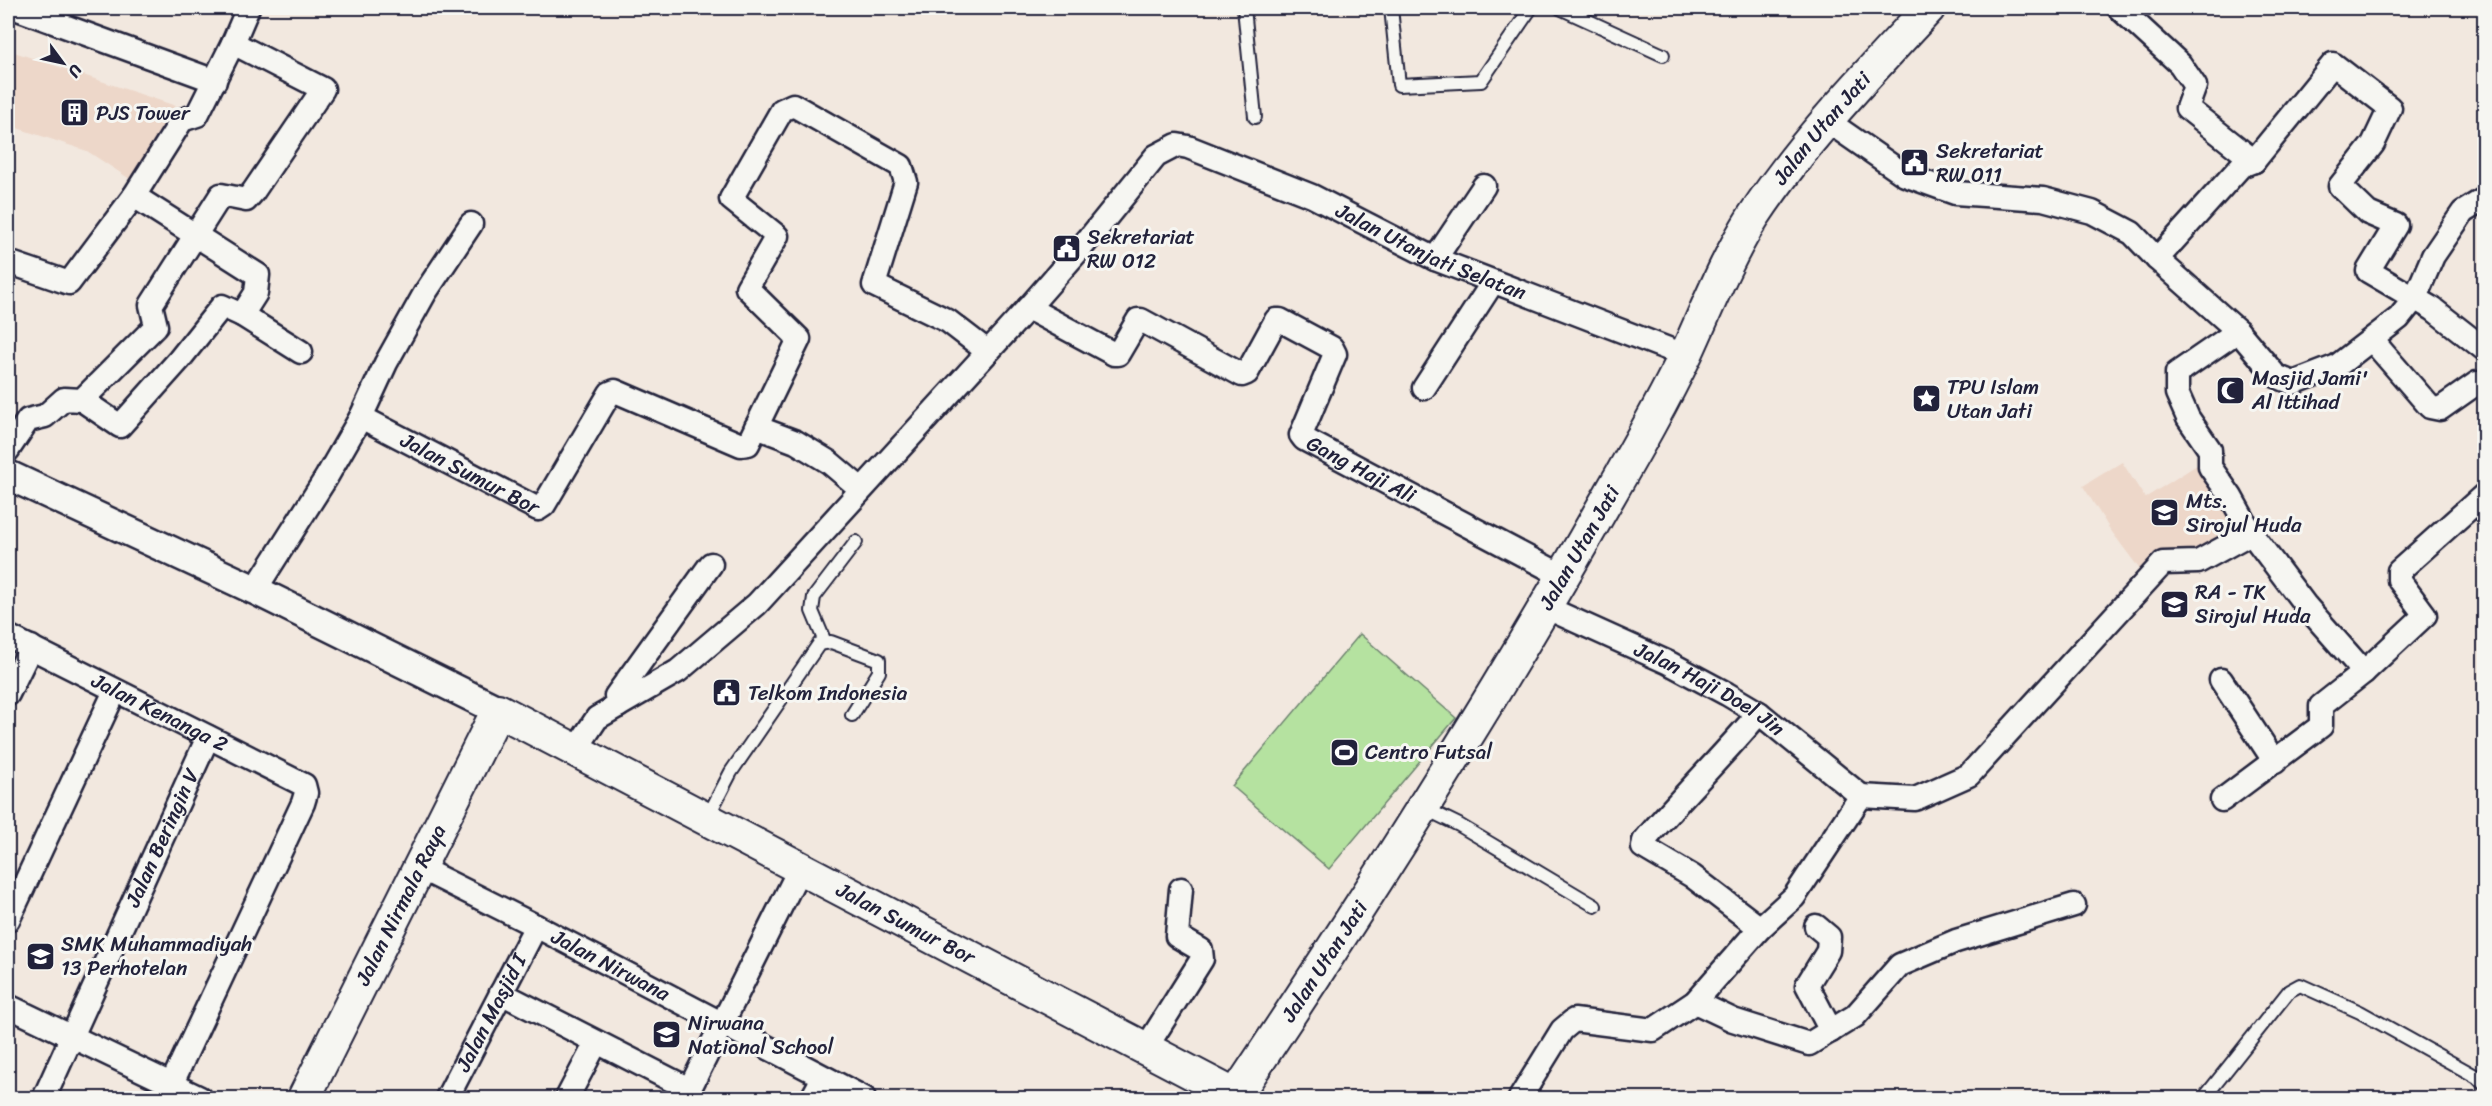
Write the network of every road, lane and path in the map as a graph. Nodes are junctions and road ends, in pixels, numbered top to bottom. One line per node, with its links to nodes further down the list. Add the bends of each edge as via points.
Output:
1 (15, 8): 11 (street)
2 (248, 8): 9 (street)
3 (1391, 8): 4 (lane, via 1399,85 1481,81)
4 (1532, 8)
5 (1560, 8): 10 (lane)
6 (1929, 8): 13 (main road, Jalan Utan Jati)
7 (2119, 8): 14 (street, via 2180,64 2195,86 2187,108)
8 (1242, 9): 12 (lane)
9 (233, 43): 11 (street); 19 (street, via 323,89 246,200 221,195)
10 (1663, 55)
11 (215, 81): 16 (street, via 196,116 182,120)
12 (1255, 117)
13 (1826, 120): 21 (street, via 1905,175 1955,193 2043,199 2092,212 2132,233); 32 (main road, Jalan Utan Jati, via 1751,221 1720,276)
14 (2254, 161): 21 (street, via 2241,166); 24 (street, via 2333,64 2390,108 2373,144 2340,186 2368,213 2396,225 2368,271)
15 (1484, 186): 20 (street)
16 (134, 196): 19 (street); 22 (street, via 69,284)
17 (2484, 199): 24 (street, via 2463,212 2433,256)
18 (471, 224): 36 (street, via 425,293)
19 (194, 235): 26 (street, via 258,275 256,293); 35 (street, via 152,304 156,326)
20 (1435, 259): 23 (street, Jalan Utanjati Selatan); 25 (street, Jalan Utanjati Selatan, via 1312,196 1177,146 1156,156)
21 (2157, 259): 27 (street)
22 (8, 262)
23 (1493, 282): 32 (street, Jalan Utanjati Selatan); 34 (street)
24 (2415, 298): 28 (street, via 2399,318); 29 (street)
25 (1028, 308): 30 (street); 45 (street, Gang Haji Ali, via 1114,354 1118,354 1141,320 1242,375 1247,373 1276,320 1280,320 1332,348 1335,354 1301,435 1304,439)
26 (242, 315): 31 (street); 35 (street, via 222,306 120,426)
27 (2238, 331): 28 (street, via 2276,376 2294,383 2337,366); 42 (street, via 2177,373 2177,393 2188,418 2210,450 2210,467)
28 (2372, 340): 33 (street, via 2430,407 2440,409 2477,382)
29 (2484, 349)
30 (987, 351): 37 (street, Jalan Sumur Bor, via 948,321 874,285 906,182 901,166 793,105 782,110 731,199 777,236 747,288 799,339); 40 (street)
31 (301, 352)
32 (1686, 353): 45 (main road, Jalan Utan Jati, via 1638,447)
33 (2484, 384)
34 (1424, 388)
35 (82, 400): 38 (street, via 64,399 45,416 28,420)
36 (361, 417): 37 (street, Jalan Sumur Bor, via 538,509 544,505 609,393 615,391 741,445 748,444); 46 (street)
37 (756, 427): 40 (street, via 796,442 829,462)
38 (8, 450)
39 (8, 475): 46 (street, Jalan Sumur Bor)
40 (861, 489): 55 (street, via 757,604 678,671)
41 (2484, 495): 51 (street, via 2399,571 2399,580 2425,615)
42 (2251, 533): 51 (street, via 2306,606); 62 (street, via 2198,562 2163,563 1969,775 1916,799)
43 (856, 542): 49 (lane, via 814,597 812,611)
44 (711, 564): 55 (street, via 616,696)
45 (1563, 576): 47 (main road, Jalan Utan Jati)
46 (258, 585): 56 (street, Jalan Sumur Bor)
47 (1545, 607): 57 (street, Jalan Haji Doel Jin, via 1669,663); 65 (main road, Jalan Utan Jati)
48 (8, 636): 50 (street, Jalan Kenanga 2)
49 (825, 642): 58 (lane, via 879,660 879,672); 64 (lane, via 819,644)
50 (31, 647): 53 (street, Jalan Kenanga 2); 54 (street)
51 (2364, 672): 61 (street, via 2321,706 2321,726)
52 (2221, 680): 61 (street)
53 (115, 692): 60 (street, Jalan Kenanga 2); 71 (street)
54 (8, 694)
55 (618, 706): 59 (street)
56 (498, 710): 59 (main road, Jalan Sumur Bor); 66 (main road, Jalan Nirmala Raya)
57 (1759, 713): 62 (street, Jalan Haji Doel Jin); 74 (street, via 1668,812 1643,847 1692,876)
58 (852, 715)
59 (585, 734): 64 (main road, Jalan Sumur Bor)
60 (207, 737): 80 (street, Jalan Beringin V); 85 (street, Jalan Kenanga 2, via 296,780 304,785 306,793)
61 (2275, 762): 63 (street)
62 (1861, 796): 74 (street, via 1794,897)
63 (2222, 800)
64 (712, 806): 67 (main road, Jalan Sumur Bor)
65 (1424, 808): 70 (lane); 86 (main road, Jalan Utan Jati)
66 (420, 868): 72 (street, Jalan Nirwana); 90 (main road, Jalan Nirmala Raya)
67 (800, 868): 78 (street); 82 (main road, Jalan Sumur Bor)
68 (1181, 889): 82 (street, via 1178,936 1201,950 1203,959)
69 (2074, 905): 79 (street, via 1956,941 1900,965 1855,1016)
70 (1595, 906)
71 (8, 920)
72 (536, 926): 75 (street, Jalan Masjid I); 78 (street, Jalan Nirwana)
73 (1816, 926): 79 (street, via 1829,937 1828,951 1807,985)
74 (1760, 928): 76 (street)
75 (501, 993): 81 (street); 91 (street, Jalan Masjid I)
76 (1695, 1002): 79 (street, via 1743,1023 1809,1044); 95 (street, via 1653,1030 1574,1020 1562,1030)
77 (8, 1006): 80 (street)
78 (723, 1024): 83 (street, Jalan Nirwana); 87 (street)
79 (1831, 1031)
80 (73, 1037): 85 (street); 88 (street, Jalan Beringin V)
81 (596, 1043): 87 (street); 92 (street)
82 (1146, 1048): 86 (main road, Jalan Sumur Bor)
83 (823, 1078): 93 (street); 94 (street, Jalan Nirwana)
84 (2484, 1084): 96 (lane, via 2360,1012 2300,985 2289,991)
85 (168, 1092): 89 (street)
86 (1235, 1093)
87 (687, 1094)
88 (44, 1098)
89 (200, 1098)
90 (304, 1098)
91 (447, 1098)
92 (567, 1098)
93 (812, 1098)
94 (864, 1098)
95 (1520, 1098)
96 (2204, 1098)

